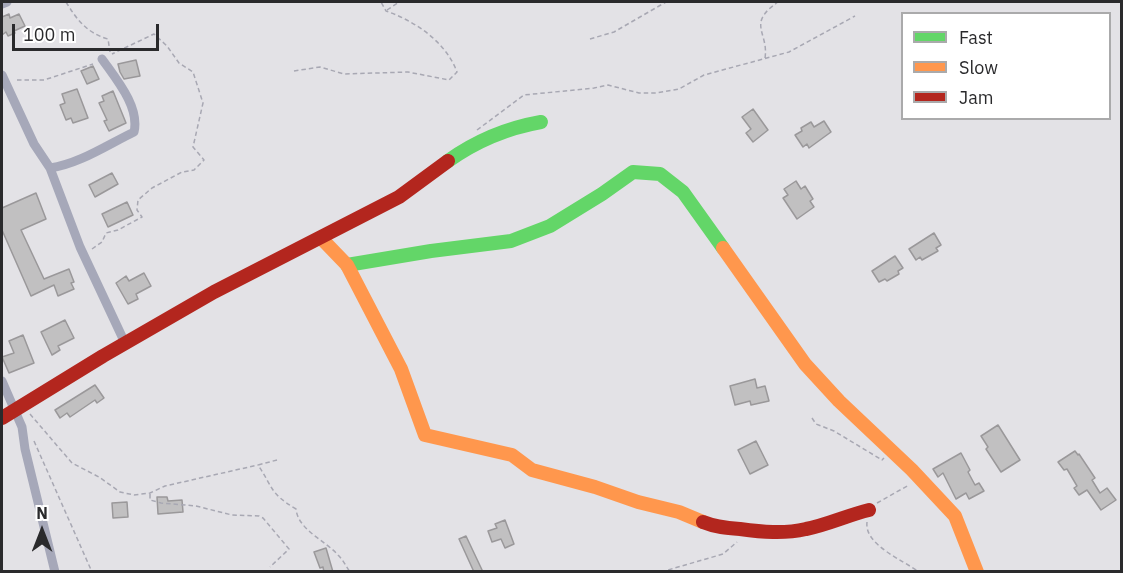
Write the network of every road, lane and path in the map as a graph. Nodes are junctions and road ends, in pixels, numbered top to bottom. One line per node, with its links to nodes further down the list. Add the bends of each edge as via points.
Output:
1 (7, 2): 7 (street)
2 (66, 2): 19 (path, via 88,31 108,39 110,55 154,34 179,63 193,72 203,103 193,147 204,160 194,170 152,188 138,200 137,210 142,217 106,233 102,242)
3 (381, 2): 8 (path)
4 (399, 2): 8 (path)
5 (666, 2): 10 (path, via 614,32)
6 (778, 2): 12 (path, via 762,16)
7 (2, 4)
8 (386, 11): 13 (path, via 406,18 441,45 457,72 449,80 408,72 344,74 320,67)
9 (855, 15): 12 (path, via 789,52)
10 (590, 39)
11 (102, 59): 14 (path, via 44,80); 17 (street, via 126,97 136,122 134,132 77,160)
12 (765, 59): 16 (path, via 656,93 608,85 524,95)
13 (294, 71)
14 (3, 78): 17 (street, via 34,144)
15 (541, 122): 18 (street, via 489,137 454,156 399,197)
16 (472, 132)
17 (50, 168): 19 (street)
18 (321, 238): 20 (street); 21 (street, via 281,256)
19 (84, 256): 21 (street)
20 (347, 265): 27 (street, via 511,241 550,226 633,172 660,174 683,192 805,364); 33 (street, via 401,369 425,435 512,455 532,470 679,512 713,526)
21 (125, 343): 23 (street)
22 (2, 381): 23 (street)
23 (14, 410): 24 (street); 31 (path, via 30,414 72,463 120,492); 35 (street, via 22,427)
24 (2, 418)
25 (812, 418): 27 (path, via 816,424 882,460 888,455)
26 (32, 437): 36 (path)
27 (888, 446): 30 (street)
28 (277, 460): 29 (path)
29 (258, 465): 31 (path, via 165,486); 37 (path, via 273,492 296,509 298,519 337,553)
30 (912, 470): 32 (path, via 912,483); 40 (street, via 955,516)
31 (150, 493): 34 (path, via 150,500 160,503 260,516 289,549)
32 (869, 510): 33 (street, via 807,529); 39 (path, via 867,526 872,540)
33 (748, 531): 38 (path, via 723,554)
34 (270, 567)
35 (55, 572)
36 (92, 572)
37 (350, 572)
38 (661, 572)
39 (919, 572)
40 (977, 572)

